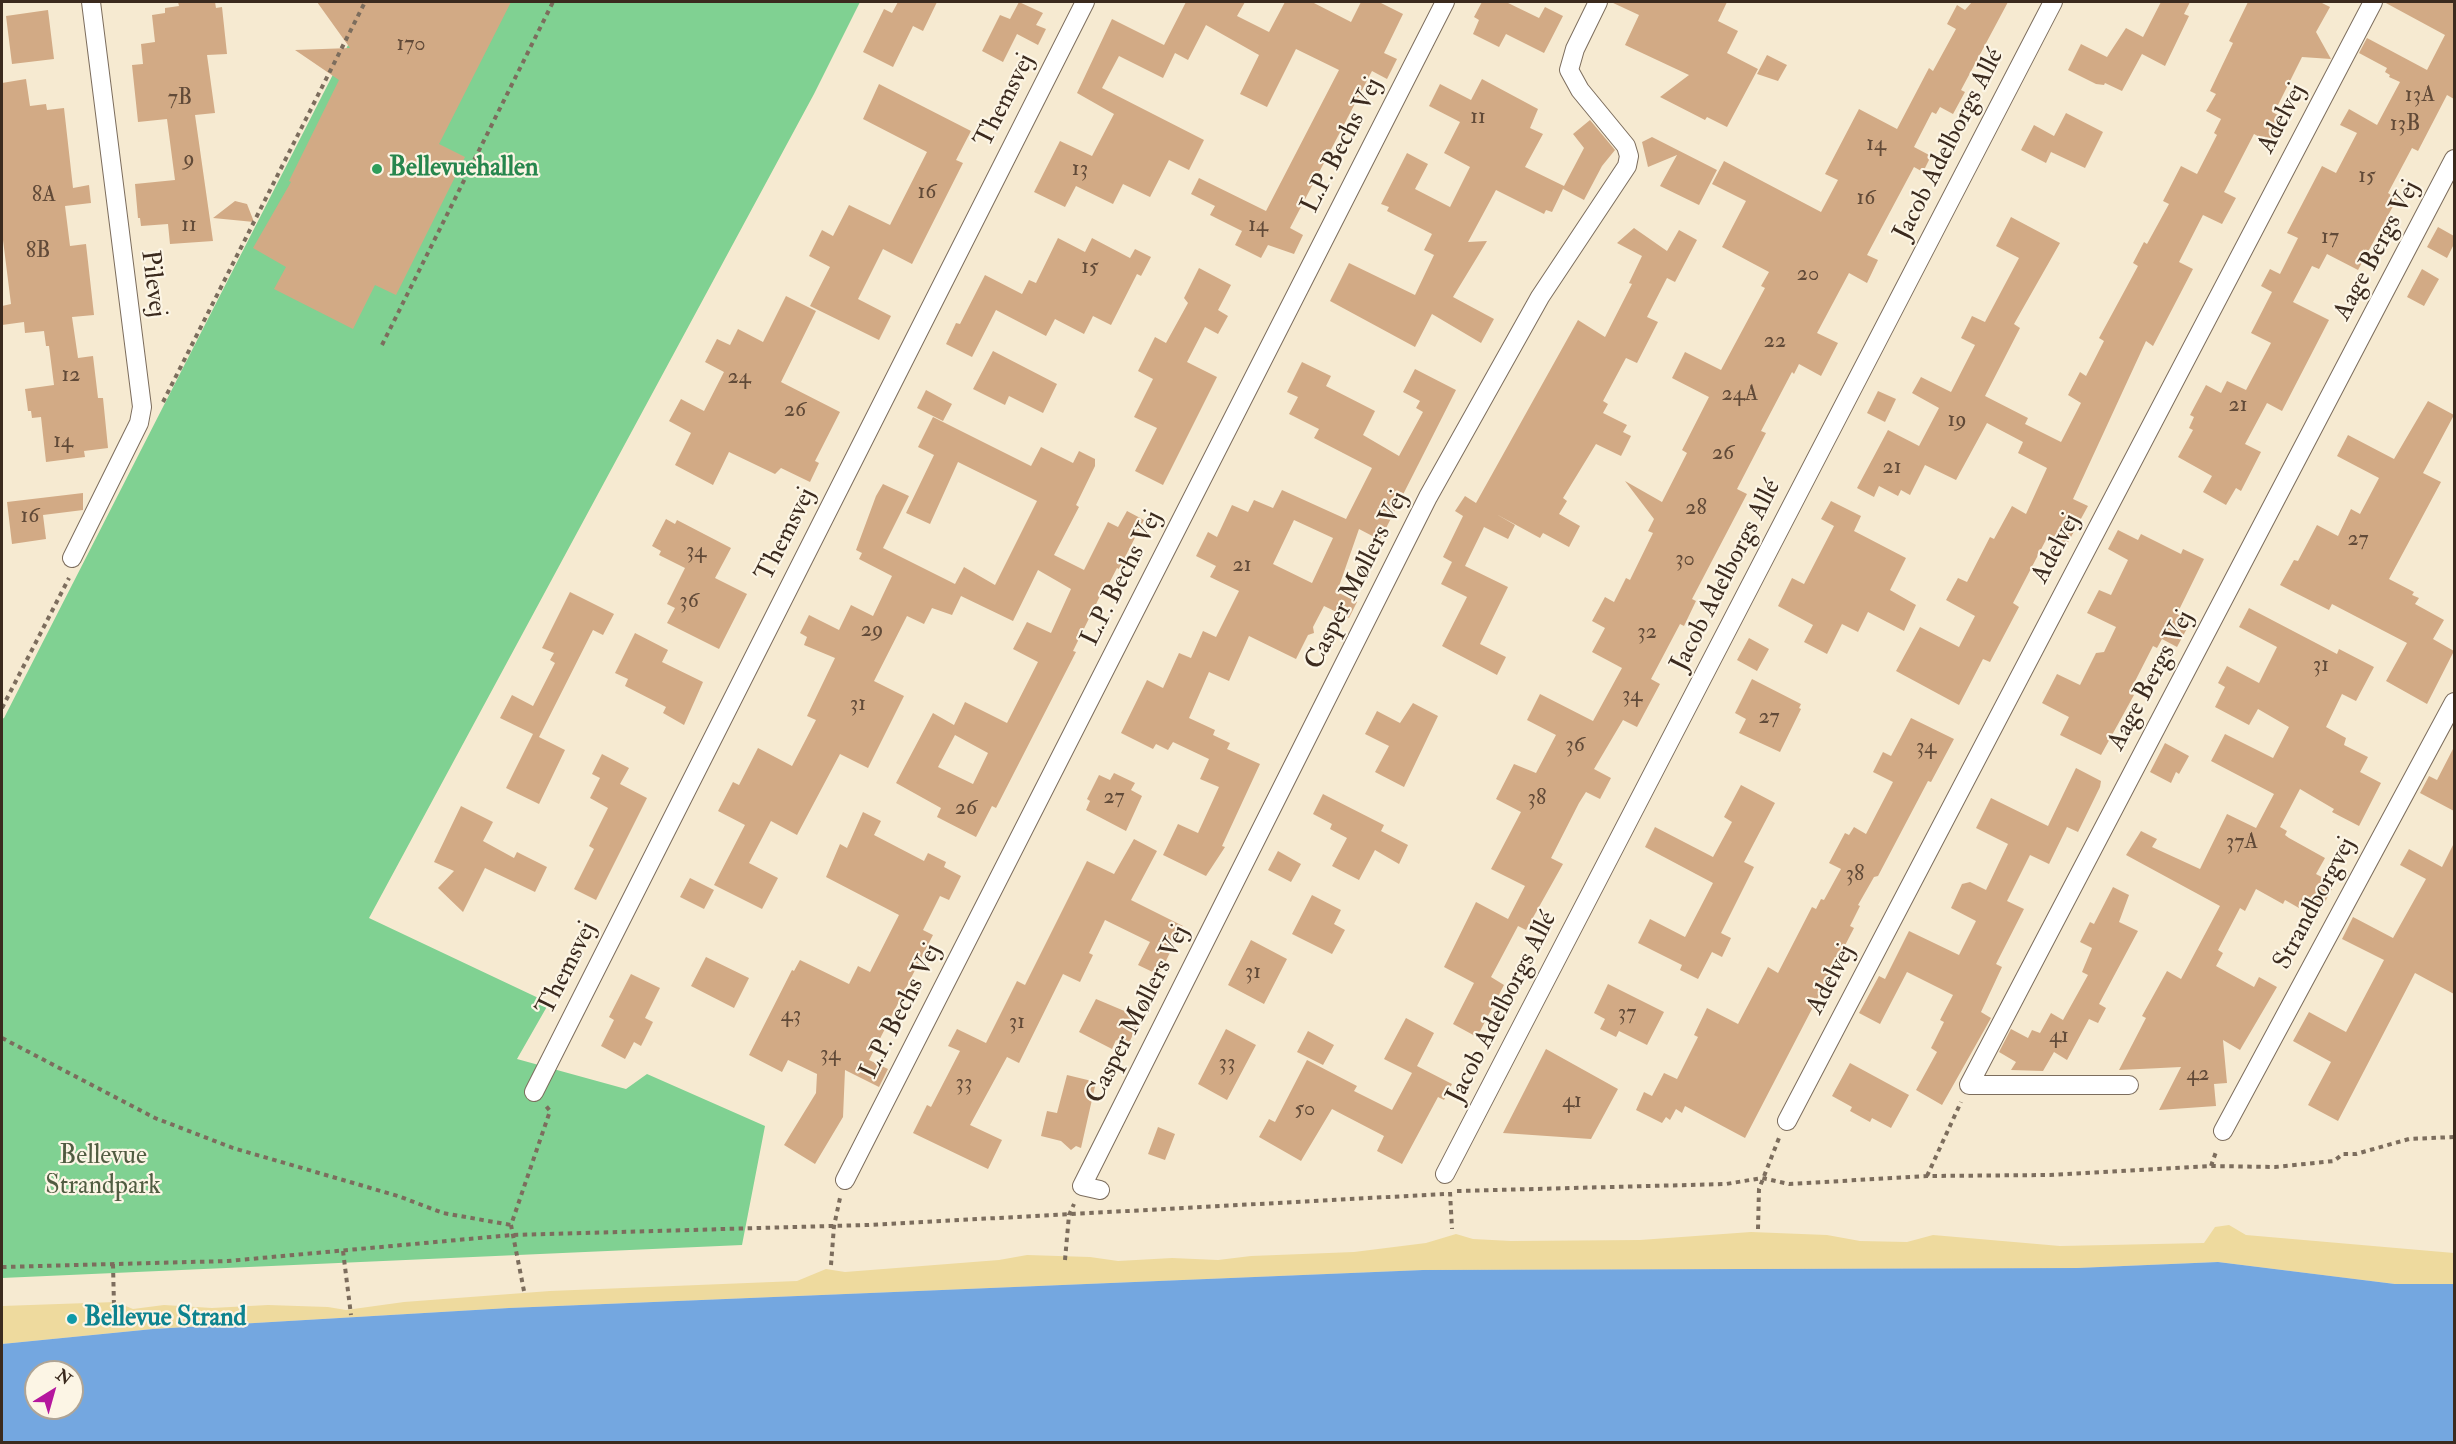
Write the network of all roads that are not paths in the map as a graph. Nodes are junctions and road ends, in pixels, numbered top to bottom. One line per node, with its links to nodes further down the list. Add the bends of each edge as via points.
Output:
1 (91, 2): 8 (street, Pilevej, via 141,413 140,423)
2 (1085, 2): 11 (street, Themsvej)
3 (1445, 2): 15 (street, L.P. Bechs Vej)
4 (1598, 2): 16 (street, Casper Møllers Vej, via 1569,70 1580,90 1626,146 1627,166 1540,297 1428,497 1082,1186)
5 (2053, 2): 14 (street, Jacob Adelborgs Allé)
6 (2373, 2): 12 (street, Adelvej)
7 (2454, 159): 10 (street, Aage Bergs Vej, via 1969,1085)
8 (72, 558)
9 (2454, 702): 13 (street, Strandborgvej)
10 (2129, 1085)
11 (534, 1092)
12 (1787, 1121)
13 (2223, 1131)
14 (1445, 1174)
15 (845, 1180)
16 (1100, 1190)

